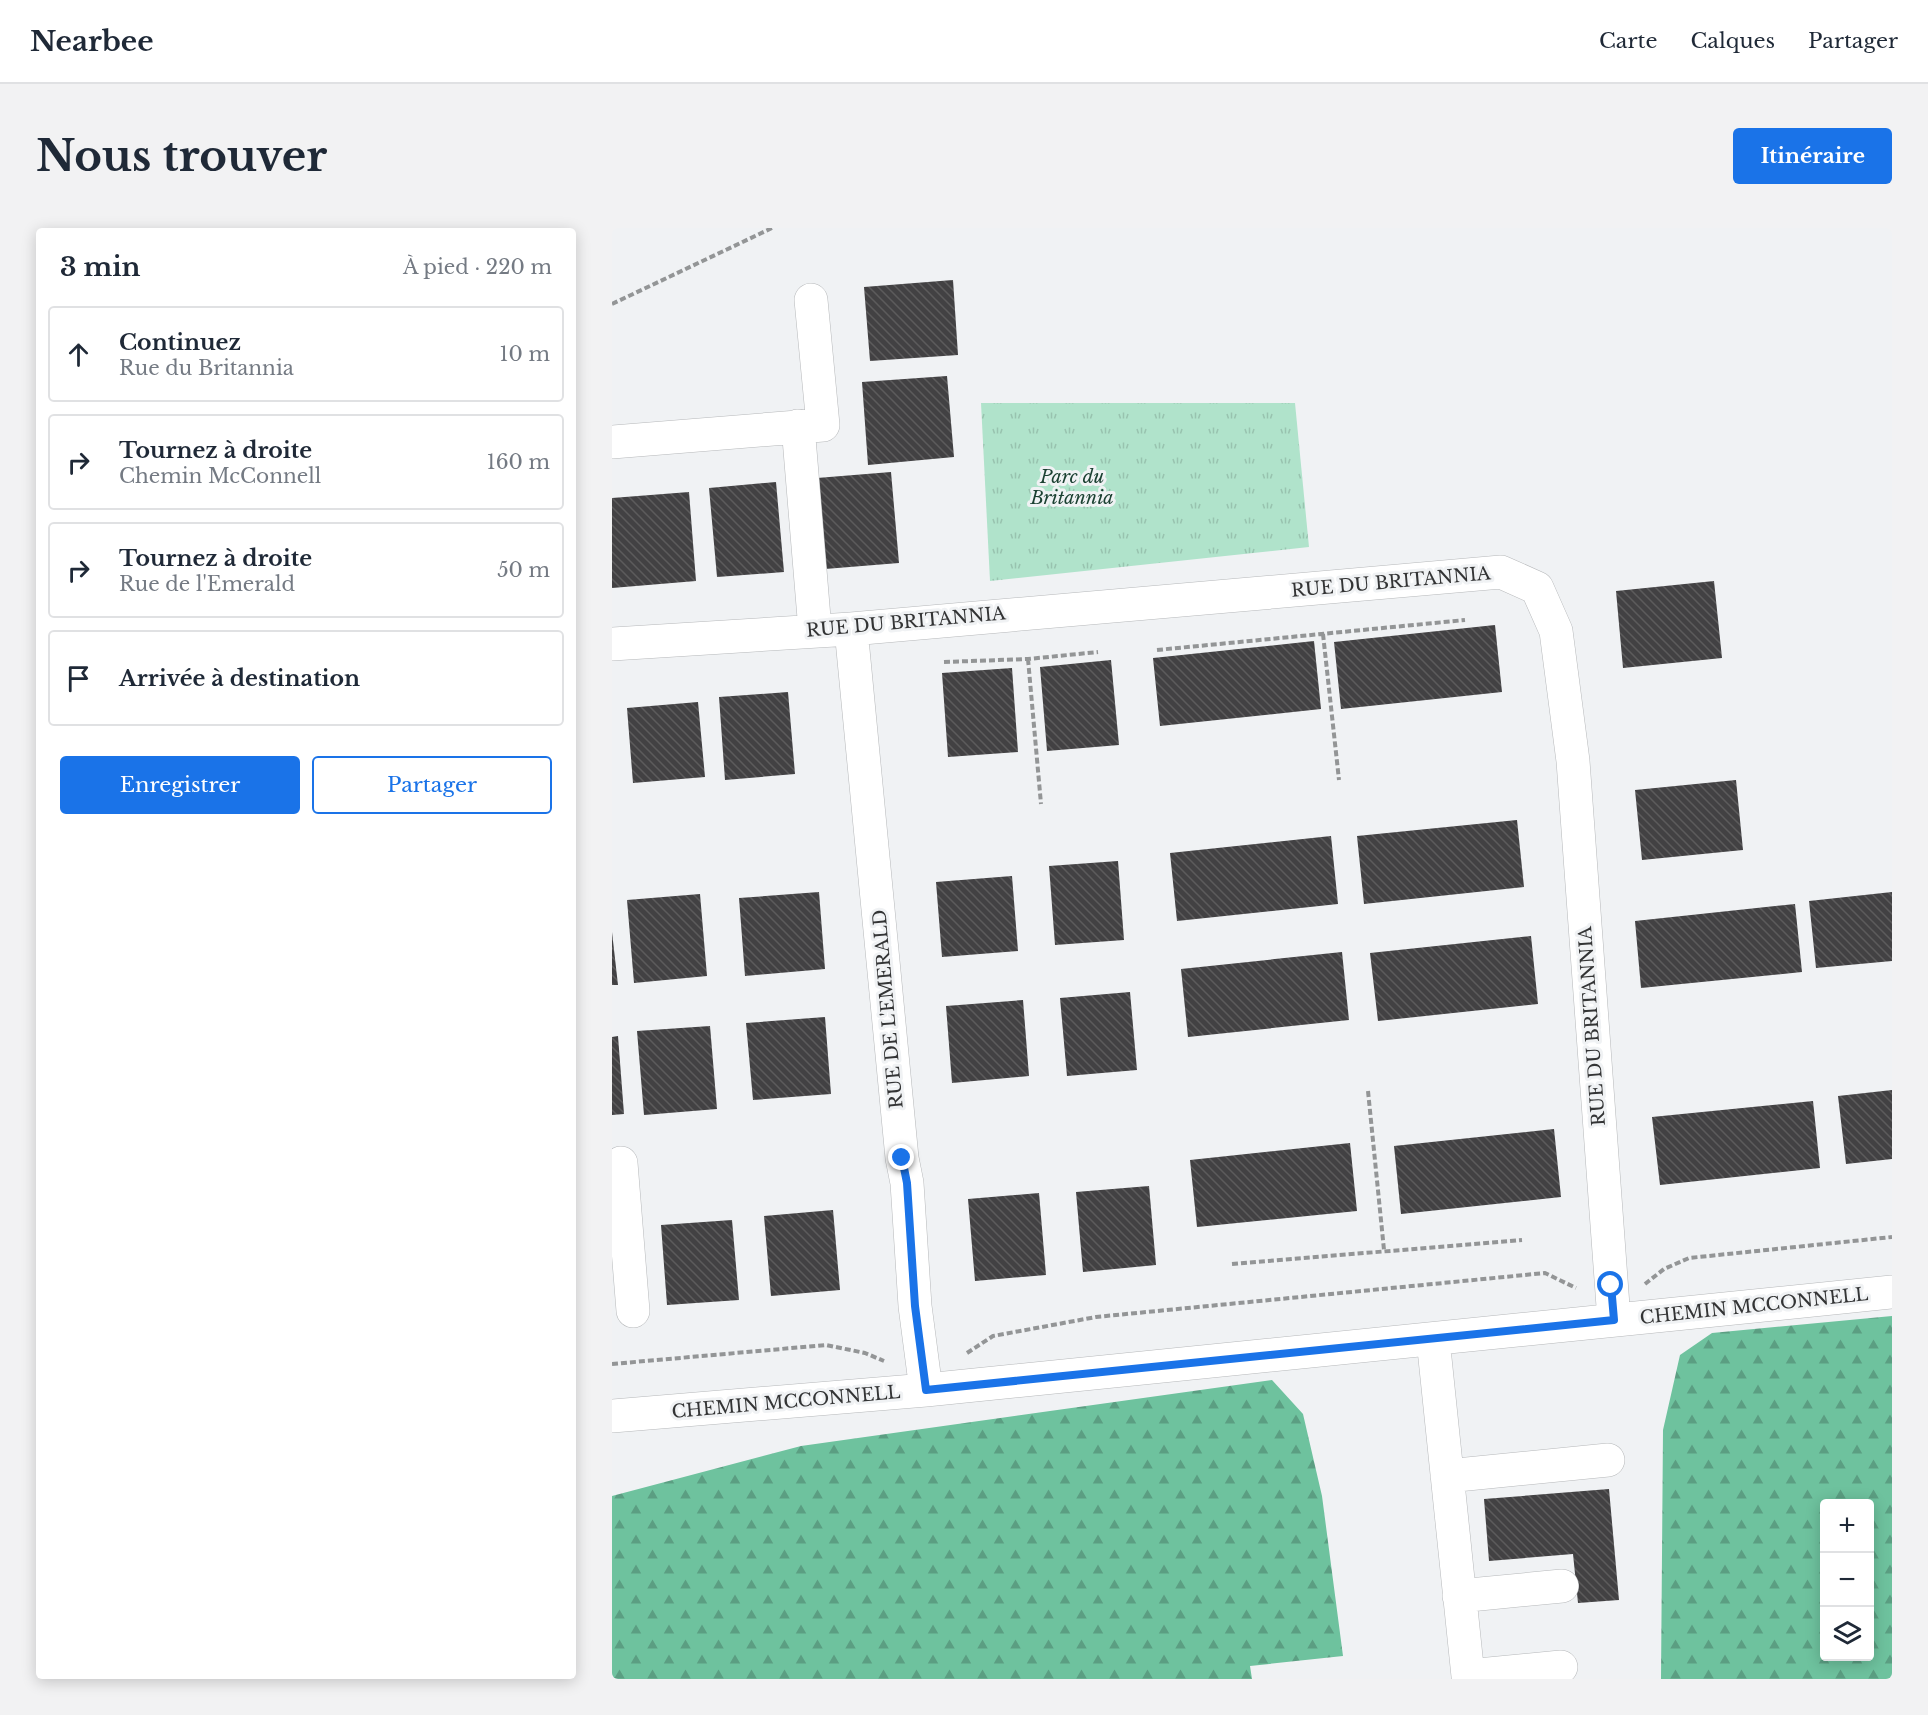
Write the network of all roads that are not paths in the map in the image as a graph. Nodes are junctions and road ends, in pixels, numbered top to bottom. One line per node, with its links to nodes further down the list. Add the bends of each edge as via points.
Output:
1 (811, 300): 2 (street, via 823,425)
2 (798, 426): 3 (street); 5 (street)
3 (612, 442)
4 (850, 629): 5 (street, RUE DU BRITANNIA); 10 (street, RUE DU BRITANNIA, via 1501,572 1537,588 1556,631 1574,761); 12 (street, RUE DE L'EMERALD)
5 (815, 630): 6 (street, RUE DU BRITANNIA)
6 (612, 644)
7 (621, 1162): 9 (street)
8 (1892, 1292): 10 (street, CHEMIN MCCONNELL)
9 (633, 1311)
10 (1614, 1320): 11 (street, CHEMIN MCCONNELL)
11 (1433, 1339): 12 (street, CHEMIN MCCONNELL); 15 (street)
12 (924, 1376): 13 (street, CHEMIN MCCONNELL)
13 (612, 1416)
14 (1608, 1460): 15 (street)
15 (1447, 1476): 17 (street)
16 (1563, 1586): 17 (street)
17 (1460, 1596): 18 (street, via 1468,1676)
18 (1561, 1667)

